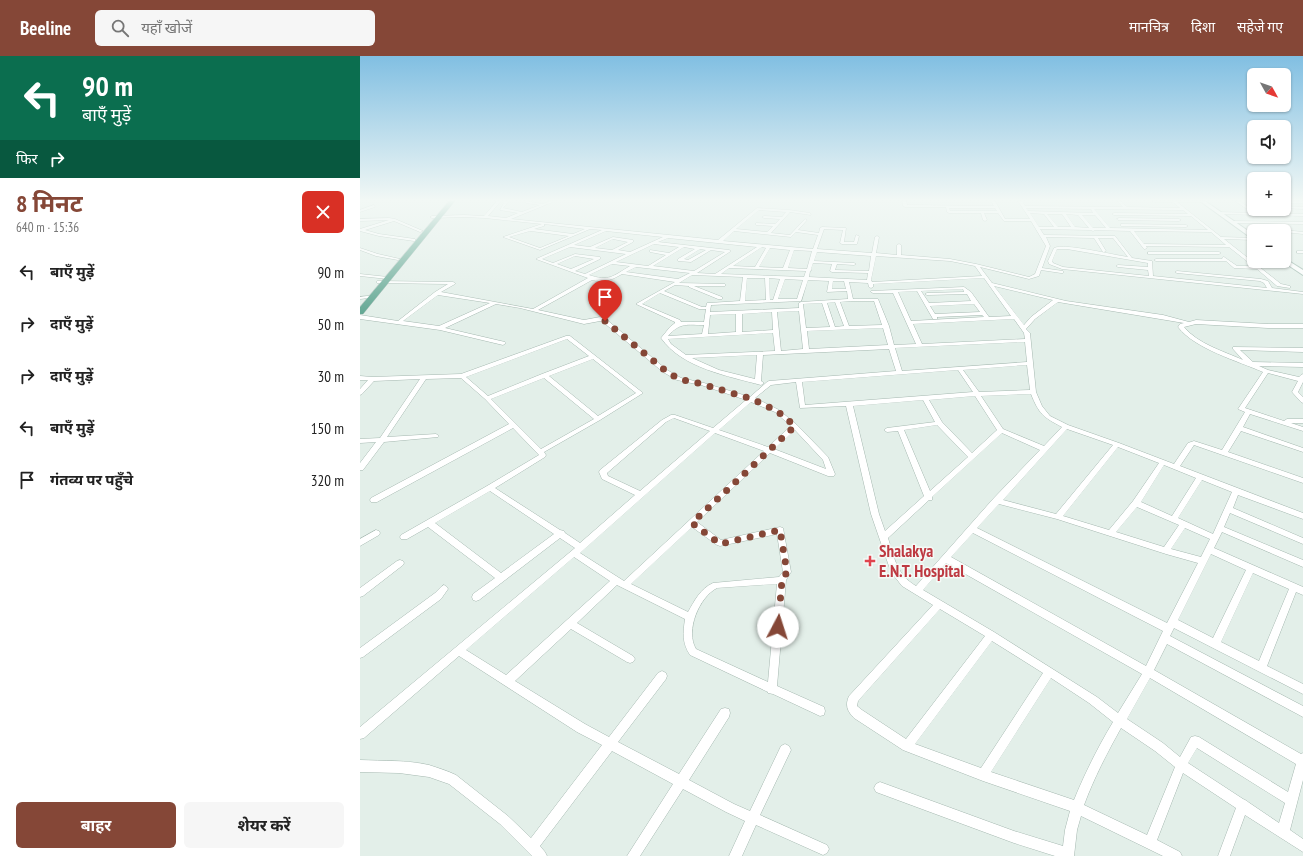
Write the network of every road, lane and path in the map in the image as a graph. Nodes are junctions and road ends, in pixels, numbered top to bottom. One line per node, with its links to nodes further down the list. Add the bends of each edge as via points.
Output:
1 (402, 238): 22 (street)
2 (418, 238): 97 (main road)
3 (509, 238): 4 (street, via 540,249)
4 (565, 238)
5 (586, 238): 27 (street)
6 (612, 238): 35 (street)
7 (615, 238): 42 (street, via 632,241)
8 (663, 238): 24 (street)
9 (692, 238): 23 (street)
10 (723, 238): 23 (street)
11 (819, 238): 41 (street)
12 (843, 238): 13 (street, via 842,243 856,243)
13 (857, 238)
14 (876, 238): 49 (street)
15 (1044, 238): 71 (street, via 1048,246)
16 (1061, 238): 30 (street)
17 (1077, 238): 37 (street)
18 (1096, 238): 45 (street)
19 (1115, 238): 52 (street)
20 (1136, 238): 31 (street)
21 (1220, 238): 33 (street)
22 (414, 240): 53 (main road)
23 (720, 241): 25 (street)
24 (654, 243): 28 (street); 47 (street)
25 (742, 244): 29 (street); 44 (street)
26 (899, 245): 51 (street)
27 (568, 246): 35 (street); 61 (street, via 538,259)
28 (683, 246): 36 (street); 48 (street)
29 (761, 246): 34 (street); 70 (street)
30 (1066, 246)
31 (1143, 246): 32 (street); 46 (street)
32 (1210, 246): 33 (street); 50 (street)
33 (1231, 246): 54 (street)
34 (769, 247): 39 (street); 72 (street)
35 (590, 248): 42 (street)
36 (698, 248): 40 (street); 40 (street, via 680,260 689,261)
37 (1084, 248)
38 (360, 249): 53 (street)
39 (792, 249): 41 (street); 75 (street)
40 (709, 250): 44 (street)
41 (815, 250): 49 (street); 58 (street)
42 (613, 251): 47 (street)
43 (651, 251): 48 (street)
44 (729, 251): 83 (street)
45 (1104, 251)
46 (1149, 252): 50 (street); 55 (street)
47 (631, 253): 59 (street)
48 (670, 254): 69 (street)
49 (874, 254): 51 (street); 80 (street)
50 (1219, 254): 56 (street)
51 (899, 256): 64 (street)
52 (1130, 257)
53 (398, 259): 97 (main road)
54 (1247, 259)
55 (1156, 260): 56 (street); 63 (street)
56 (1227, 260): 73 (street, via 1236,267)
57 (1291, 261): 79 (street)
58 (812, 262): 60 (street); 78 (street)
59 (612, 263): 66 (street); 86 (street)
60 (835, 263): 62 (street); 80 (street, via 832,271)
61 (554, 264): 77 (street); 77 (street, via 575,255 599,258)
62 (854, 264)
63 (1161, 264)
64 (976, 265): 71 (street, via 1029,278 1036,276); 91 (street)
65 (1291, 265): 84 (street)
66 (634, 266): 69 (street); 82 (street)
67 (1055, 266): 71 (street); 76 (street, via 1050,261 1054,249 1058,247 1150,262); 92 (street)
68 (1118, 266): 76 (street)
69 (648, 267): 83 (street)
70 (729, 267): 72 (street); 87 (street)
71 (1041, 267): 117 (street)
72 (756, 268): 75 (street)
73 (1247, 268)
74 (1258, 268): 106 (street, via 1281,286)
75 (785, 269): 78 (street)
76 (1151, 269): 92 (street)
77 (573, 270): 86 (street)
78 (810, 270): 95 (street)
79 (1303, 270)
80 (871, 272): 101 (street)
81 (1177, 272): 107 (street, via 1261,280 1266,282)
82 (621, 273): 93 (street, via 608,280); 100 (street)
83 (693, 273): 87 (street); 100 (street)
84 (1303, 273)
85 (361, 275): 97 (street)
86 (586, 275): 93 (street)
87 (716, 276): 88 (street)
88 (725, 276): 89 (street); 104 (street)
89 (745, 277): 90 (street); 127 (street)
90 (767, 277): 94 (street); 123 (street)
91 (985, 277): 96 (street); 102 (street)
92 (1151, 277): 107 (street)
93 (592, 278): 134 (street)
94 (783, 278): 95 (street); 124 (street)
95 (807, 278): 98 (street); 125 (street)
96 (957, 278): 101 (street); 105 (street)
97 (384, 280): 114 (street, via 453,283); 116 (main road); 137 (main road)
98 (831, 280): 99 (street); 108 (street, via 829,291)
99 (847, 281): 101 (street); 108 (street)
100 (678, 282): 103 (street); 110 (street)
101 (870, 282): 111 (street)
102 (990, 284): 121 (street); 143 (street)
103 (686, 285): 104 (street); 122 (street)
104 (723, 285): 122 (street)
105 (964, 288): 112 (street); 115 (street)
106 (1303, 288)
107 (1270, 289): 113 (street)
108 (848, 290): 119 (street)
109 (895, 291): 111 (street); 112 (street); 149 (street)
110 (661, 292): 133 (street, via 701,308); 150 (street, via 638,304 678,321)
111 (873, 292): 120 (street)
112 (919, 292): 115 (street); 132 (street)
113 (1303, 292)
114 (437, 293): 130 (street); 145 (street)
115 (969, 293): 129 (street)
116 (367, 296): 118 (street); 131 (main road)
117 (1303, 297)
118 (360, 298)
119 (851, 300): 120 (street); 126 (street)
120 (876, 300): 151 (street)
121 (1057, 300): 147 (street); 155 (street)
122 (720, 301): 127 (street); 133 (street, via 709,304)
123 (768, 301): 124 (street); 127 (street)
124 (775, 301): 125 (street)
125 (800, 301): 128 (street); 135 (street)
126 (837, 301): 128 (street); 154 (street)
127 (742, 302)
128 (824, 302): 156 (street)
129 (976, 302): 132 (street); 139 (street)
130 (495, 303): 134 (street); 153 (street)
131 (360, 305)
132 (927, 305): 141 (street)
133 (709, 308): 140 (street)
134 (534, 310): 193 (street, via 584,322 600,319 605,321 679,379)
135 (802, 310): 136 (street); 157 (street)
136 (774, 311): 138 (street); 158 (street)
137 (360, 312)
138 (739, 313): 140 (street); 159 (street)
139 (984, 313): 141 (street); 144 (street)
140 (708, 314): 148 (street)
141 (933, 316): 146 (street)
142 (360, 317): 145 (street)
143 (1016, 317): 144 (street); 155 (street)
144 (988, 319): 146 (street)
145 (399, 322): 153 (street)
146 (937, 322): 149 (street)
147 (1187, 322): 152 (street); 173 (street, via 1181,327 1190,336)
148 (706, 323): 150 (street); 160 (street)
149 (910, 323): 164 (street)
150 (678, 324): 161 (street)
151 (886, 326): 154 (street); 165 (street)
152 (1303, 326)
153 (440, 328): 163 (street)
154 (847, 328): 156 (street)
155 (1024, 328): 162 (street)
156 (833, 329): 157 (street)
157 (804, 330): 167 (street)
158 (776, 331): 159 (street); 168 (street)
159 (740, 333): 160 (street)
160 (705, 335): 161 (street)
161 (664, 338): 171 (street)
162 (1028, 340): 164 (street); 172 (street)
163 (503, 343)
164 (920, 346): 165 (street)
165 (890, 347): 167 (street); 177 (street)
166 (1303, 350): 173 (street, via 1235,348)
167 (806, 351): 168 (street)
168 (778, 353): 169 (street)
169 (760, 354): 171 (street); 185 (street)
170 (593, 356): 178 (street); 179 (street, via 568,338); 198 (street, via 640,393)
171 (685, 357): 185 (street, via 717,371)
172 (1030, 364): 175 (street); 187 (street)
173 (1250, 364): 174 (street); 176 (street)
174 (1303, 365)
175 (960, 369): 177 (street); 190 (street)
176 (1266, 371): 183 (street); 197 (street, via 1241,409)
177 (900, 373): 184 (street)
178 (544, 375): 192 (street); 198 (street)
179 (462, 376): 181 (street); 192 (street)
180 (360, 378): 182 (street)
181 (424, 378): 182 (street); 212 (street)
182 (372, 379): 189 (street)
183 (1302, 379): 188 (street)
184 (799, 380): 186 (street); 196 (street, via 802,407)
185 (758, 382): 186 (street)
186 (769, 383): 193 (street)
187 (1033, 392): 190 (street); 204 (street, via 1042,412)
188 (1294, 392): 191 (street); 195 (street)
189 (360, 393)
190 (976, 394): 194 (street); 209 (street)
191 (1303, 395)
192 (487, 398): 202 (street)
193 (752, 398): 203 (street, via 777,411); 210 (street)
194 (925, 398): 196 (street); 201 (street)
195 (1303, 401)
196 (849, 404): 246 (street, via 875,514)
197 (1249, 411): 199 (street); 206 (street)
198 (598, 419): 218 (street)
199 (1280, 421): 200 (street); 207 (street)
200 (1303, 421)
201 (939, 424): 205 (street); 220 (street)
202 (513, 425): 218 (street); 230 (street)
203 (795, 426): 216 (street); 216 (street, via 826,459 831,474)
204 (1066, 426): 214 (street); 215 (street)
205 (900, 428): 208 (street); 229 (street)
206 (1239, 428): 217 (street); 219 (street)
207 (1303, 428)
208 (887, 430)
209 (1001, 430): 215 (street); 220 (street)
210 (714, 432): 216 (street); 228 (street); 228 (street, via 670,417 603,472 605,477)
211 (436, 436): 212 (street)
212 (382, 439): 213 (street); 223 (street)
213 (360, 441)
214 (1117, 444): 221 (street); 235 (street)
215 (1044, 449): 231 (street)
216 (769, 450): 238 (street)
217 (1303, 450)
218 (540, 452): 226 (street, via 543,455)
219 (1224, 452): 222 (street, via 1200,444 1190,444); 225 (street)
220 (972, 457): 229 (street)
221 (1163, 462): 222 (street); 232 (street)
222 (1176, 467): 224 (street)
223 (360, 468)
224 (1200, 476): 227 (street); 236 (street)
225 (1303, 481)
226 (490, 488): 237 (street); 243 (street)
227 (1236, 491): 233 (street); 234 (street)
228 (642, 495): 250 (street)
229 (928, 498): 246 (street)
230 (374, 500)
231 (996, 501): 235 (street); 241 (street)
232 (1136, 503): 236 (street); 244 (street)
233 (1228, 509): 240 (street); 248 (street)
234 (1303, 516)
235 (1058, 517): 244 (street)
236 (1173, 520): 239 (street)
237 (429, 522): 245 (street); 258 (street)
238 (692, 523): 259 (street, via 720,544 780,530 787,572); 260 (street)
239 (1182, 525): 247 (street); 252 (street)
240 (1220, 528): 247 (street); 256 (street)
241 (972, 529): 253 (street); 270 (street)
242 (376, 533): 249 (street)
243 (561, 533): 250 (street); 258 (street)
244 (1111, 533): 252 (street)
245 (404, 537)
246 (884, 537): 264 (street, via 899,579)
247 (1215, 538): 251 (street)
248 (1303, 541)
249 (360, 544)
250 (577, 550): 260 (street); 273 (street)
251 (1210, 550): 254 (street); 257 (street)
252 (1166, 551): 254 (street)
253 (945, 558): 264 (street); 278 (street)
254 (1204, 561): 270 (street)
255 (400, 563): 265 (street)
256 (1303, 564)
257 (1251, 569): 261 (street); 272 (street)
258 (501, 578): 266 (street)
259 (782, 580): 268 (street, via 716,585 704,592); 282 (street)
260 (621, 583): 268 (street); 269 (street)
261 (1294, 587): 263 (street); 276 (street)
262 (444, 589): 274 (street)
263 (1303, 591)
264 (917, 592): 267 (street)
265 (360, 593)
266 (476, 597)
267 (939, 604): 271 (street); 289 (street, via 853,699 852,708 858,714)
268 (690, 617): 282 (street, via 686,638 693,652)
269 (572, 624): 275 (street); 280 (street)
270 (1169, 630): 272 (street); 278 (street); 284 (street)
271 (991, 635): 277 (street); 289 (street)
272 (1215, 644): 276 (street)
273 (459, 650): 280 (street); 287 (street)
274 (360, 654)
275 (630, 659)
276 (1261, 668): 281 (street)
277 (1049, 672): 286 (street); 294 (street)
278 (1148, 672): 286 (street); 291 (street)
279 (662, 676): 288 (street)
280 (507, 681): 288 (street, via 581,728)
281 (1303, 689)
282 (772, 690): 283 (street)
283 (820, 711)
284 (1303, 712)
285 (725, 714): 295 (street)
286 (1119, 720): 292 (street); 299 (street, via 1082,790)
287 (360, 734)
288 (611, 743): 295 (street); 304 (street)
289 (907, 746): 294 (street)
290 (785, 750): 300 (street)
291 (1303, 760): 297 (street)
292 (1181, 765): 297 (street, via 1195,741); 298 (street); 302 (street)
293 (360, 766): 304 (street, via 399,767 429,771 452,778 504,820)
294 (982, 775): 299 (street)
295 (682, 782): 300 (street); 308 (street)
296 (880, 788): 306 (street)
297 (1291, 800): 301 (street)
298 (1242, 805): 301 (street); 311 (street)
299 (1076, 807): 302 (street); 306 (street)
300 (754, 818): 305 (street); 309 (street)
301 (1283, 832): 303 (street)
302 (1150, 843): 310 (street)
303 (1303, 846)
304 (532, 847): 307 (street)
305 (823, 849)
306 (1068, 855)
307 (541, 856)
308 (633, 856)
309 (735, 856)
310 (1176, 856)
311 (1224, 856)

